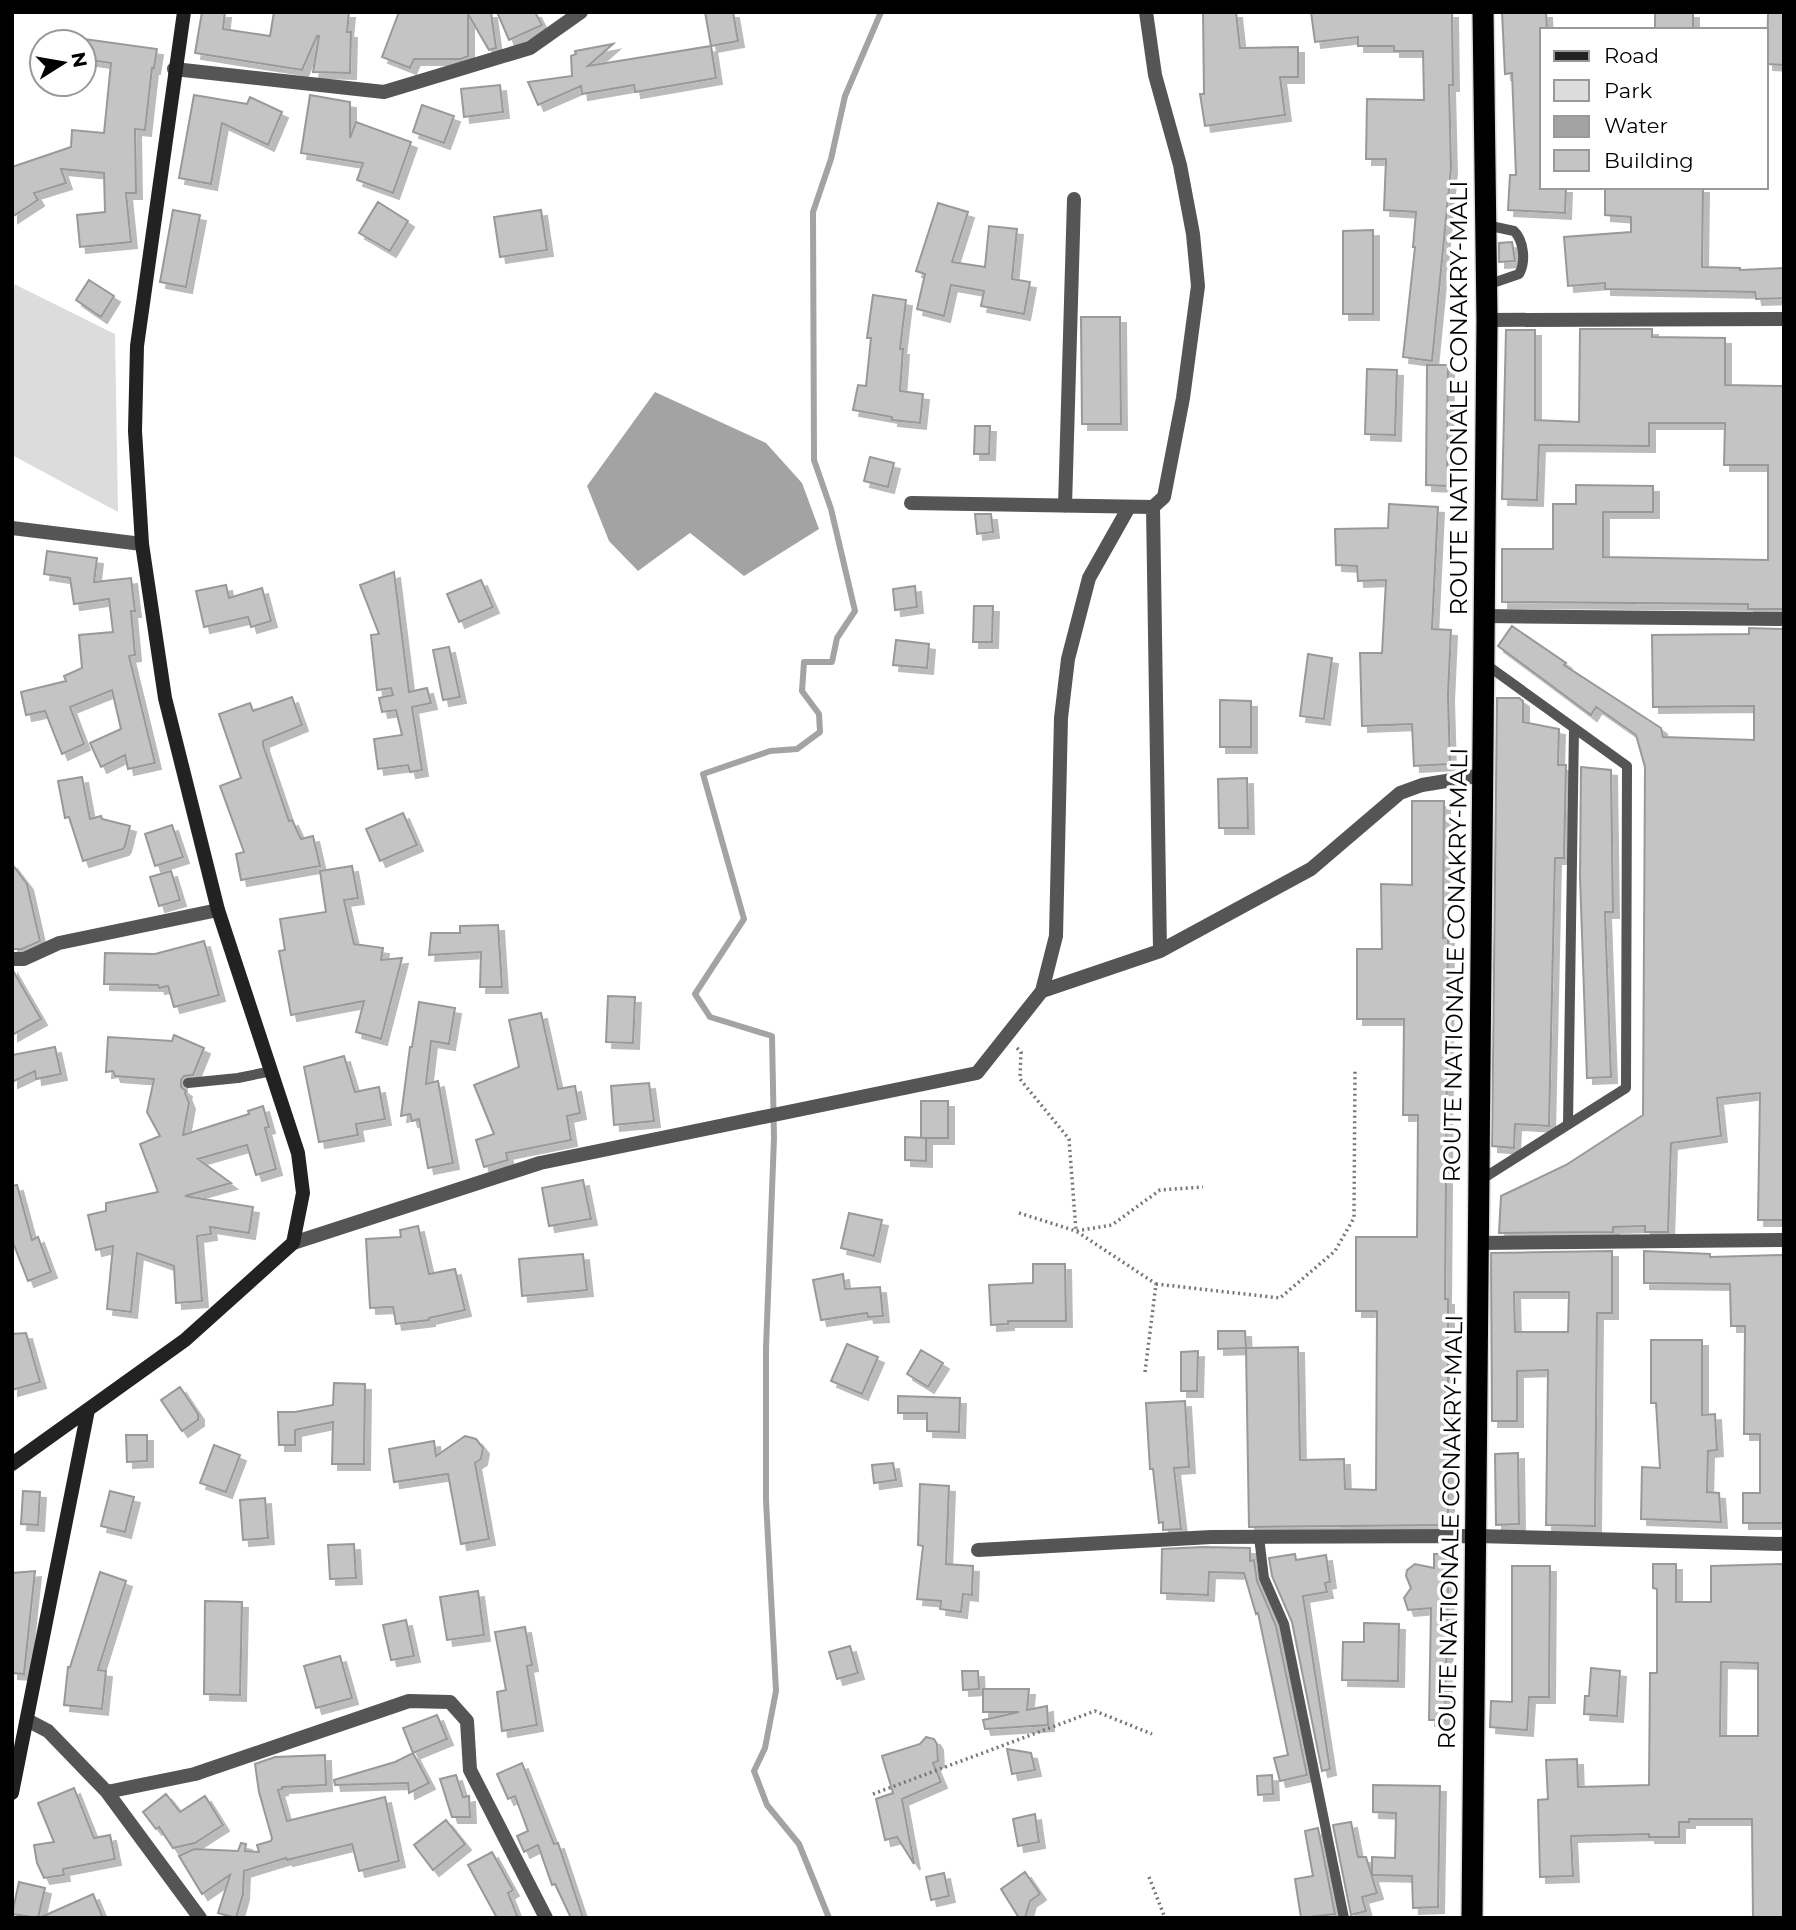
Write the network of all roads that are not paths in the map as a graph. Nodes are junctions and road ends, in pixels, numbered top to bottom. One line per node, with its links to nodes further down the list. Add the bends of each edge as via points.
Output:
1 (184, 12): 5 (street)
2 (581, 12): 5 (street, via 530,48 384,92)
3 (1146, 12): 14 (street, via 1155,75 1180,165 1198,286 1164,497)
4 (1483, 12): 7 (highway, ROUTE NATIONALE CONAKRY-MALI)
5 (174, 69): 16 (street, via 137,346 135,431)
6 (1074, 199): 12 (street)
7 (1486, 225): 8 (highway, ROUTE NATIONALE CONAKRY-MALI); 8 (lane, via 1514,231 1520,237 1523,268 1520,274)
8 (1487, 285): 10 (highway, ROUTE NATIONALE CONAKRY-MALI)
9 (1784, 319): 10 (street)
10 (1487, 320): 17 (highway, ROUTE NATIONALE CONAKRY-MALI)
11 (911, 503): 12 (street)
12 (1066, 506): 13 (street)
13 (1129, 507): 14 (street); 25 (street, via 1089,578 1068,659 1061,718 1056,936)
14 (1153, 507): 23 (street)
15 (12, 528): 16 (street)
16 (142, 544): 22 (street, via 165,698)
17 (1485, 616): 18 (street); 19 (highway, ROUTE NATIONALE CONAKRY-MALI)
18 (1784, 619)
19 (1484, 663): 20 (lane); 21 (highway, ROUTE NATIONALE CONAKRY-MALI)
20 (1574, 728): 28 (lane); 28 (lane, via 1627,766 1626,1088)
21 (1483, 775): 23 (street, via 1400,793 1311,869); 29 (highway, ROUTE NATIONALE CONAKRY-MALI)
22 (218, 910): 24 (street, via 59,943 24,959); 26 (street)
23 (1160, 951): 25 (street)
24 (12, 959)
25 (1042, 991): 31 (street, via 977,1073 540,1163)
26 (272, 1071): 27 (lane); 31 (street, via 298,1153 303,1193)
27 (188, 1083)
28 (1568, 1125): 29 (lane)
29 (1479, 1181): 32 (highway, ROUTE NATIONALE CONAKRY-MALI)
30 (1784, 1240): 32 (street)
31 (293, 1243): 33 (street, via 186,1340)
32 (1479, 1243): 35 (highway, ROUTE NATIONALE CONAKRY-MALI)
33 (88, 1410): 34 (street); 39 (street)
34 (12, 1464)
35 (1476, 1536): 36 (street); 37 (street); 45 (highway, ROUTE NATIONALE CONAKRY-MALI)
36 (1259, 1537): 38 (street); 44 (lane, via 1264,1578 1284,1624)
37 (1784, 1544)
38 (978, 1550)
39 (27, 1720): 40 (street, via 48,1731); 41 (street)
40 (107, 1792): 42 (street); 43 (street, via 195,1774 409,1701 450,1702 467,1721 470,1770)
41 (12, 1793)
42 (200, 1918)
43 (546, 1918)
44 (1344, 1918)
45 (1472, 1918)

